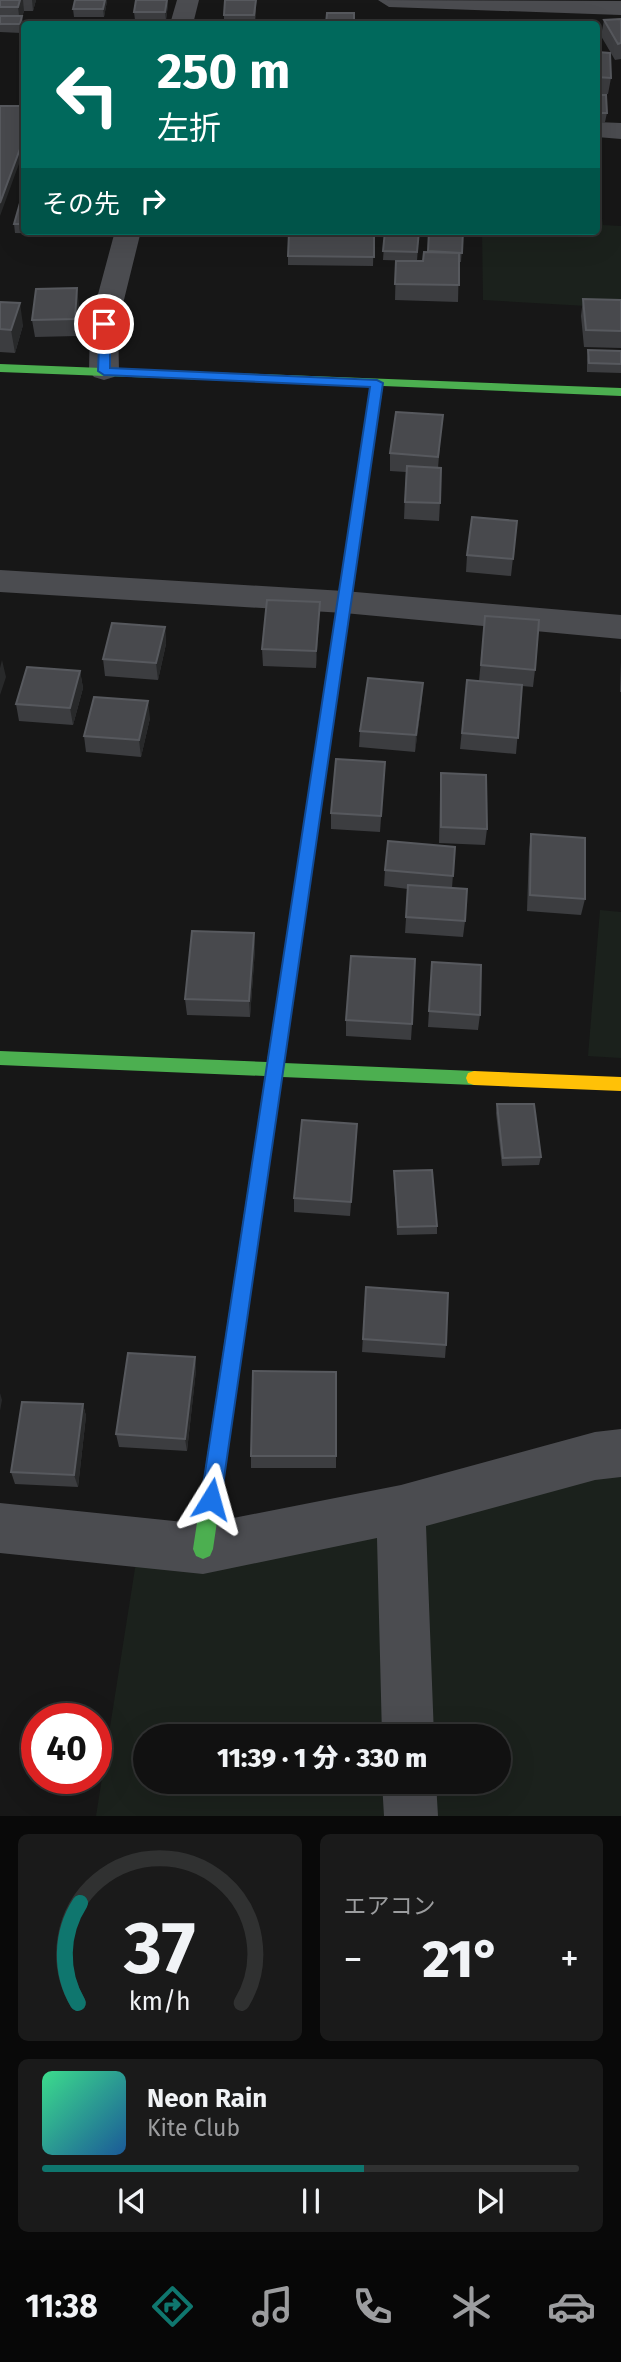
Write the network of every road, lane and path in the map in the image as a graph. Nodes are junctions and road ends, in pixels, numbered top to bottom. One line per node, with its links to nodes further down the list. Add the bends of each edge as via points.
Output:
1 (188, 0): 4 (street)
2 (389, 0): 3 (street)
3 (621, 8)
4 (183, 21)
5 (600, 130): 6 (street)
6 (621, 131)
7 (127, 235): 9 (street, via 104,324)
8 (0, 368): 9 (street)
9 (104, 371): 10 (street)
10 (377, 383): 11 (street); 13 (street)
11 (621, 392)
12 (0, 581): 13 (street)
13 (344, 602): 14 (street); 16 (street)
14 (621, 627)
15 (0, 1058): 16 (street)
16 (274, 1071): 17 (street); 21 (street)
17 (621, 1084)
18 (621, 1453): 19 (street, via 595,1456)
19 (401, 1509): 21 (street); 22 (street)
20 (0, 1528): 21 (street)
21 (204, 1549)
22 (408, 1724)
23 (410, 1794): 24 (street)
24 (411, 1816)

